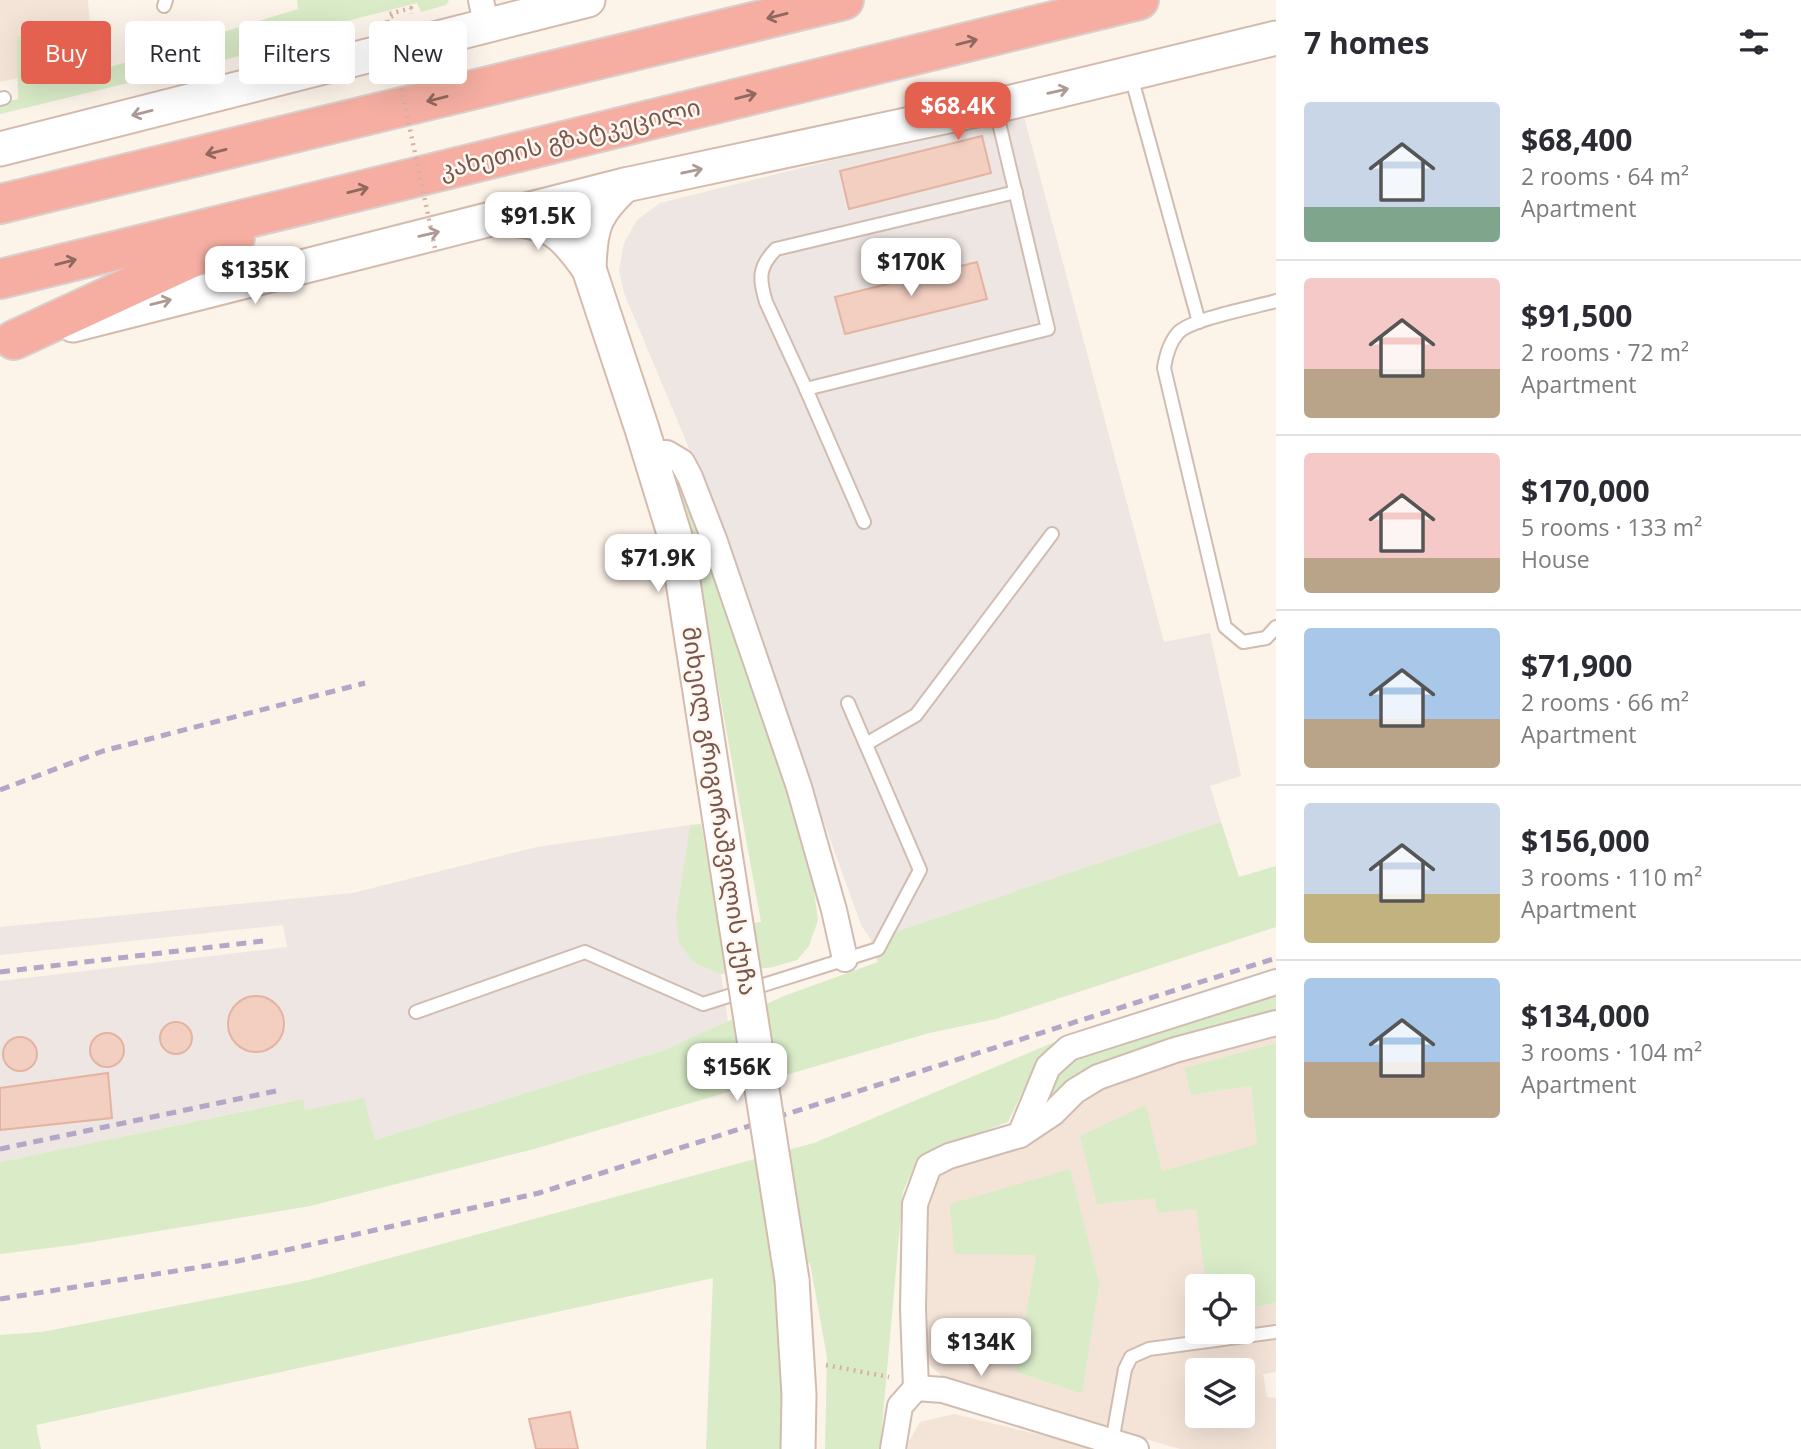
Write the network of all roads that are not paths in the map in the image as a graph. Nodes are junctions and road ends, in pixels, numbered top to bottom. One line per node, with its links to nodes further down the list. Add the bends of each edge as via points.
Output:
1 (588, 0): 4 (street)
2 (844, 0): 12 (highway, one-way to 12)
3 (1139, 0): 11 (highway, კახეთის გზატკეცილი, one-way to 3)
4 (484, 12): 8 (street, one-way to 8)
5 (1276, 38): 6 (street)
6 (1130, 74): 7 (street, one-way to 6); 17 (lane)
7 (995, 106): 9 (street, one-way to 7); 10 (lane)
8 (0, 149)
9 (625, 186): 13 (street); 14 (street, via 595,223)
10 (1016, 192): 19 (lane, via 1048,329); 19 (lane, via 776,249 761,270 761,287)
11 (317, 200): 15 (highway, კახეთის გზატკეცილი, one-way to 11); 18 (highway)
12 (0, 205)
13 (497, 218): 14 (street, via 529,220 560,233); 18 (street, one-way to 13)
14 (589, 268): 20 (street, მიხეილ გრიგორაშვილის ქუჩა)
15 (0, 279)
16 (1276, 301): 17 (lane)
17 (1199, 322): 23 (lane, via 1179,331 1167,349 1164,368 1225,627 1243,642 1266,638)
18 (7, 341)
19 (806, 389): 21 (lane)
20 (650, 453): 26 (street, via 667,453 682,462 695,489 799,787); 34 (street, მიხეილ გრიგორაშვილის ქუჩა, bridge, via 677,543 792,1280 799,1395)
21 (864, 522)
22 (1052, 534): 25 (lane, via 916,715)
23 (1276, 627)
24 (848, 703): 25 (lane)
25 (866, 744): 26 (lane, via 920,870 878,949)
26 (845, 959): 28 (lane, via 703,1004 585,952)
27 (1276, 982): 30 (street, via 1069,1048 1048,1067)
28 (416, 1012)
29 (1276, 1023): 30 (street, via 1098,1077)
30 (1020, 1135): 32 (street, via 929,1166 915,1204)
31 (1276, 1332): 33 (lane, via 1149,1349 1131,1357)
32 (916, 1384): 33 (street); 35 (street, via 900,1406)
33 (1112, 1442): 36 (street)
34 (797, 1449)
35 (893, 1449)
36 (1136, 1449)

